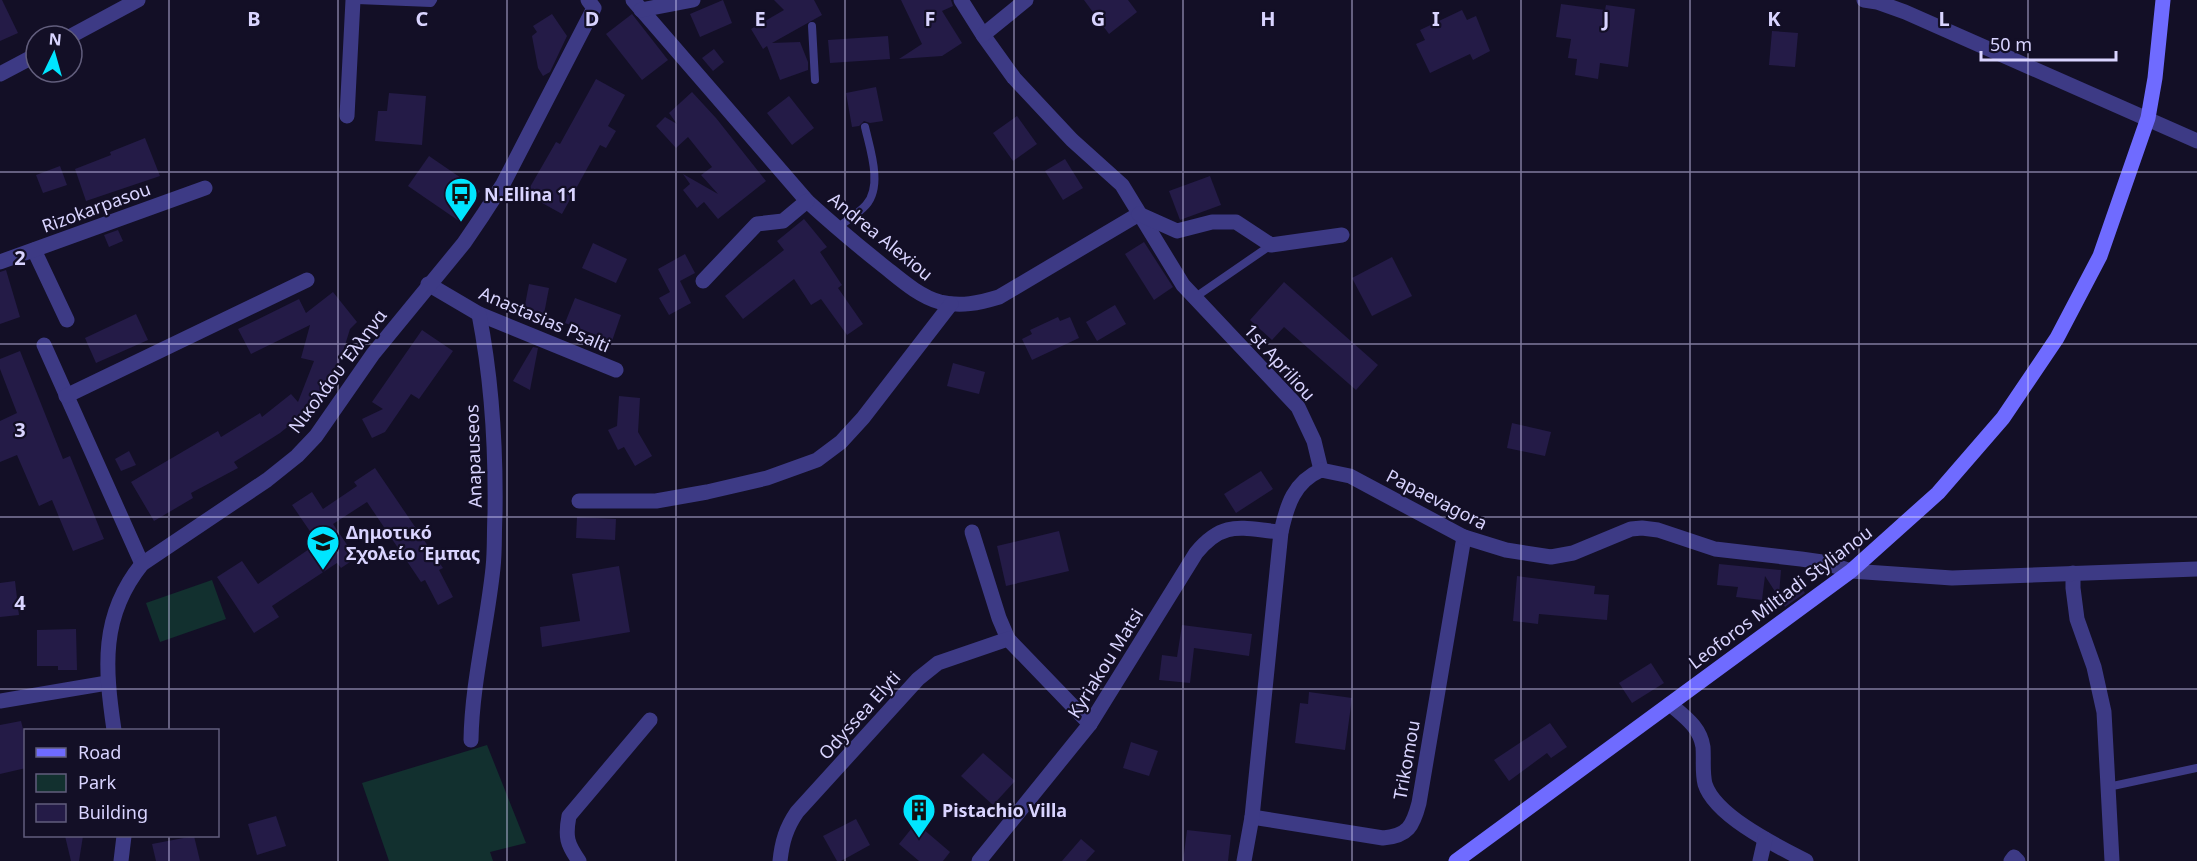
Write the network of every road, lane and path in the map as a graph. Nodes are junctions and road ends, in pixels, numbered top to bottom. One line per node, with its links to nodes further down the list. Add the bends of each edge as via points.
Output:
1 (138, 0): 12 (street)
2 (355, 0): 3 (lane); 17 (street)
3 (433, 0)
4 (693, 0): 10 (street)
5 (961, 0): 13 (street, 1st Apriliou)
6 (1026, 0): 13 (street)
7 (1864, 0): 18 (street, via 1905,12)
8 (2163, 0): 18 (main road, Leoforos Miltiadi Stylianou)
9 (594, 3): 31 (street, Νικολάου Έλληνα, via 503,184 464,243)
10 (637, 5): 22 (street, Andrea Alexiou)
11 (812, 26): 16 (lane)
12 (84, 29)
13 (983, 35): 23 (street, 1st Apriliou, via 1014,78 1122,185)
14 (24, 61): 15 (street)
15 (0, 74)
16 (816, 80)
17 (347, 116)
18 (2148, 118): 20 (street); 46 (main road, Leoforos Miltiadi Stylianou, via 2100,256 2057,338 2003,418 1971,456 1938,493)
19 (865, 127): 24 (lane, via 874,165 873,194 866,205)
20 (2197, 141)
21 (206, 188): 27 (street, Rizokarpasou)
22 (807, 201): 24 (street, Andrea Alexiou); 30 (street, via 783,221 757,224)
23 (1139, 214): 26 (street, via 1177,231 1212,222 1236,222); 32 (street, 1st Apriliou, via 1169,266); 33 (street, Andrea Alexiou, via 999,297)
24 (837, 228): 33 (street, Andrea Alexiou, via 926,297)
25 (1342, 236): 26 (street)
26 (1271, 245): 32 (lane)
27 (33, 250): 28 (street, Rizokarpasou); 35 (street)
28 (0, 262)
29 (307, 280): 38 (street)
30 (703, 282)
31 (428, 284): 34 (street, Anastasias Psalti); 44 (street, Νικολάου Έλληνα, via 297,456)
32 (1194, 298): 39 (street, 1st Apriliou, via 1298,407 1314,441)
33 (951, 304): 40 (street, via 863,418 817,460 767,478 697,494 656,501)
34 (479, 314): 37 (street, Anastasias Psalti); 55 (street, Anapauseos, via 496,459 493,565 473,695)
35 (68, 320)
36 (44, 345): 38 (street)
37 (616, 370)
38 (66, 396): 44 (street)
39 (1321, 470): 42 (street, via 1302,482 1293,494); 43 (street, Papaevagora, via 1350,476)
40 (579, 501)
41 (972, 532): 48 (street)
42 (1281, 532): 53 (street, Kyriakou Matsi, via 1234,528 1207,540); 58 (street)
43 (1464, 537): 46 (street, Papaevagora, via 1488,546 1551,557 1573,554 1642,528 1715,549 1822,562); 58 (street, Trikomou, via 1419,803 1408,829 1397,837 1383,838)
44 (142, 564): 49 (street, Νικολάου Έλληνα, via 129,580 113,616)
45 (2197, 569): 47 (street, Papaevagora)
46 (1851, 572): 47 (street, Papaevagora, via 1952,579); 51 (main road, Leoforos Miltiadi Stylianou)
47 (2073, 573): 57 (street, via 2077,618 2104,712)
48 (1008, 639): 53 (street); 63 (street, Odyssea Elyti, via 938,663 918,678 797,812 787,826)
49 (107, 683): 50 (street); 54 (street, Νικολάου Έλληνα)
50 (0, 701)
51 (1670, 704): 60 (street, via 1699,734 1706,786 1714,800); 66 (main road, Leoforos Miltiadi Stylianou)
52 (650, 720): 62 (street, via 569,816 565,835)
53 (1090, 724): 64 (street, Kyriakou Matsi)
54 (114, 729)
55 (471, 740)
56 (2197, 768): 57 (lane)
57 (2108, 786): 71 (street)
58 (1252, 818): 65 (street)
59 (124, 837): 61 (street)
60 (1765, 839): 67 (street); 68 (street)
61 (121, 861)
62 (579, 861)
63 (780, 861)
64 (979, 861)
65 (1244, 861)
66 (1456, 861)
67 (1760, 861)
68 (1806, 861)
69 (2011, 861): 70 (street, via 2014,857)
70 (2018, 861)
71 (2112, 861)

